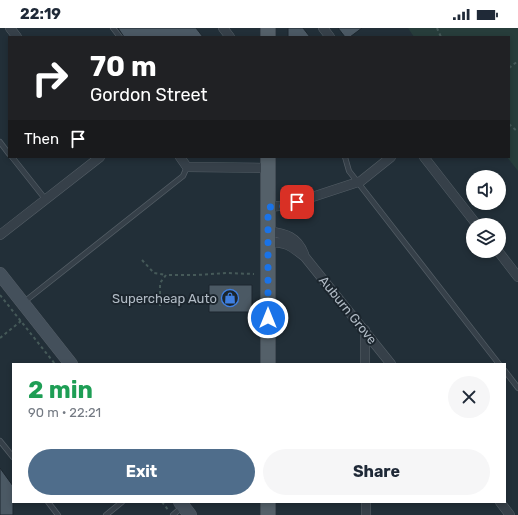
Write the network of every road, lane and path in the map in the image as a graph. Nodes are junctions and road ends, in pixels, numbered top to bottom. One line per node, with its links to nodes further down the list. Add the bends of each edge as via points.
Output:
1 (10, 28): 5 (street)
2 (113, 28): 6 (lane)
3 (223, 28): 7 (street)
4 (322, 28): 8 (street)
5 (16, 36)
6 (119, 36)
7 (229, 36)
8 (329, 36)
9 (518, 61): 10 (path)
10 (510, 67)
11 (510, 125): 12 (path)
12 (518, 132)
13 (0, 142): 14 (lane)
14 (8, 151)
15 (13, 158): 24 (lane)
16 (99, 158): 24 (street)
17 (181, 158): 22 (street)
18 (345, 158): 23 (lane, via 349,171)
19 (390, 158): 23 (street)
20 (425, 158): 26 (street)
21 (268, 163): 22 (street); 25 (main road)
22 (187, 167): 37 (lane, via 183,176)
23 (358, 182): 25 (street, via 290,205); 45 (lane)
24 (46, 200): 27 (street)
25 (268, 207): 28 (main road)
26 (472, 218)
27 (0, 235)
28 (268, 237): 38 (street, Auburn Grove, via 287,244 305,257); 42 (main road)
29 (503, 258): 34 (street)
30 (142, 260): 33 (path, via 154,273)
31 (0, 274): 37 (street)
32 (254, 274): 33 (path)
33 (166, 275): 36 (path, via 160,283)
34 (518, 277)
35 (0, 295): 37 (path)
36 (160, 306)
37 (25, 312): 39 (path); 40 (path); 41 (street)
38 (365, 330): 43 (street); 44 (street, Auburn Grove)
39 (0, 338)
40 (54, 363)
41 (70, 363)
42 (268, 363)
43 (365, 363)
44 (390, 363)
45 (498, 363)
46 (506, 372): 47 (lane)
47 (518, 388)
48 (0, 441): 49 (lane)
49 (12, 456)
50 (49, 503): 57 (lane)
51 (121, 503): 58 (lane)
52 (163, 503): 59 (path)
53 (268, 503): 60 (main road)
54 (366, 503): 61 (street)
55 (501, 503): 62 (street)
56 (184, 508): 59 (lane)
57 (58, 515)
58 (106, 515)
59 (172, 515)
60 (268, 515)
61 (366, 515)
62 (510, 515)

